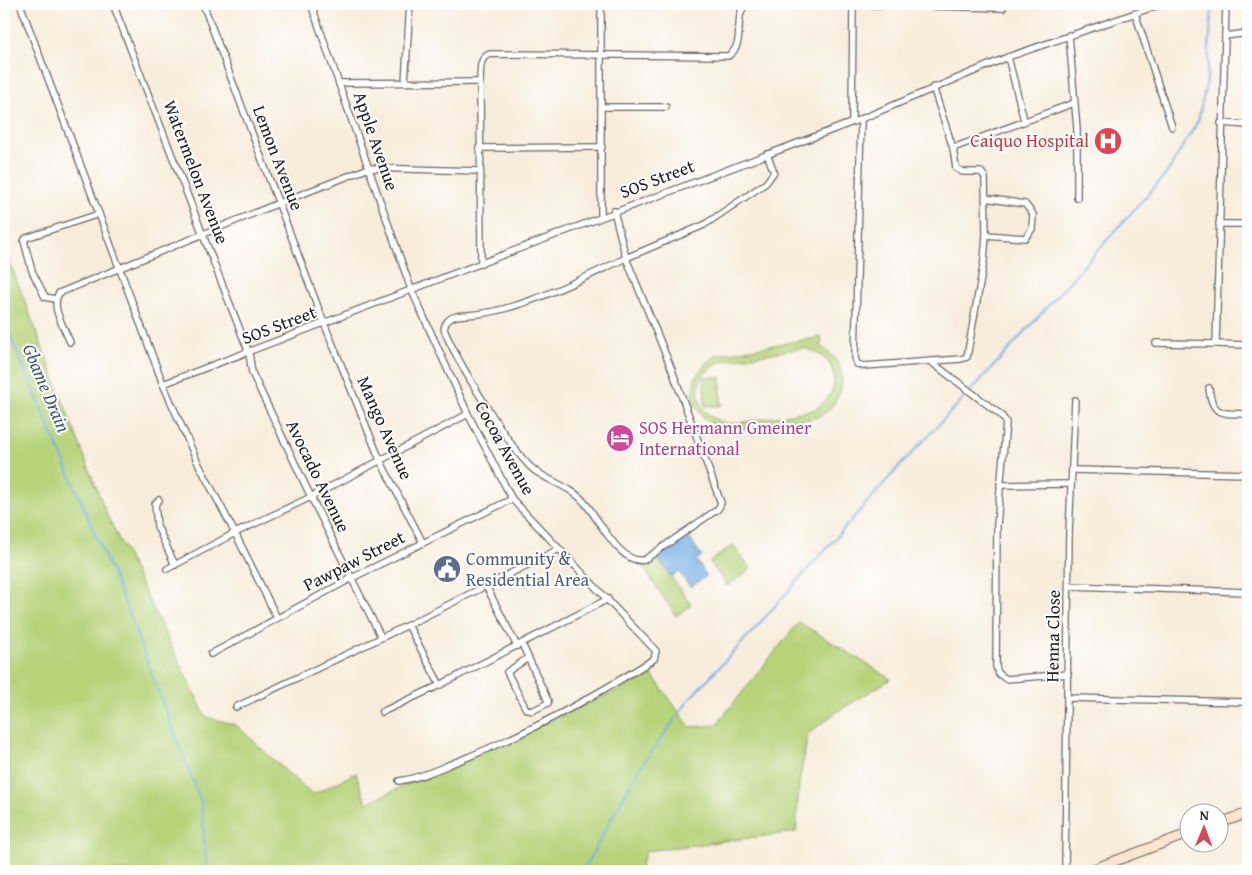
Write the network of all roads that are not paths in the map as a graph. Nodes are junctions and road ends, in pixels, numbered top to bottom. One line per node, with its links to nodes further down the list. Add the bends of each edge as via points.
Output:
1 (20, 4): 44 (street)
2 (113, 4): 48 (street, Watermelon Avenue)
3 (203, 4): 42 (street, Lemon Avenue)
4 (311, 4): 23 (street, Apple Avenue)
5 (358, 4): 12 (street)
6 (410, 4): 21 (street)
7 (601, 4): 19 (street)
8 (746, 4): 19 (street, via 741,9 738,45 728,56)
9 (852, 4): 14 (street); 30 (street)
10 (1162, 4): 13 (street, SOS Street)
11 (1226, 4): 18 (street)
12 (384, 6)
13 (1148, 6): 15 (street, SOS Street)
14 (1003, 8)
15 (1135, 13): 17 (street, SOS Street); 33 (street)
16 (1248, 33): 18 (street)
17 (1069, 34): 20 (street, SOS Street); 25 (street)
18 (1225, 36): 31 (street)
19 (601, 56): 22 (street, via 490,54 481,61); 27 (street)
20 (1008, 57): 24 (street, SOS Street); 29 (street)
21 (405, 82): 22 (street); 23 (street)
22 (480, 82): 35 (street)
23 (339, 83): 38 (street, Apple Avenue)
24 (933, 87): 28 (street, SOS Street); 36 (street)
25 (1074, 103): 29 (street); 41 (street)
26 (666, 106): 27 (street)
27 (602, 107): 34 (street)
28 (861, 119): 30 (street, SOS Street); 61 (street, via 857,364)
29 (1024, 120): 36 (street)
30 (852, 122): 37 (street, SOS Street)
31 (1221, 123): 32 (street); 46 (street)
32 (1248, 125)
33 (1172, 127)
34 (602, 147): 35 (street); 45 (street)
35 (479, 148): 39 (street)
36 (953, 148): 40 (street, via 958,171 983,174)
37 (767, 154): 43 (street, SOS Street); 50 (street, via 774,172 766,183 704,225)
38 (369, 168): 39 (street); 42 (street); 53 (street, Apple Avenue)
39 (480, 171): 51 (street)
40 (985, 198): 49 (street); 49 (street, via 1025,204 1033,214 1032,229 1025,238)
41 (1077, 198)
42 (279, 203): 48 (street); 55 (street, Lemon Avenue)
43 (614, 211): 45 (street, SOS Street); 50 (street)
44 (99, 214): 52 (street); 54 (street, via 24,241 32,271 44,297)
45 (601, 216): 51 (street, SOS Street)
46 (1219, 224): 47 (street); 58 (street)
47 (1248, 224)
48 (204, 234): 52 (street); 60 (street, Watermelon Avenue)
49 (986, 235): 61 (street, via 968,354 961,359)
50 (626, 258): 50 (street, via 721,503 718,509 639,561 624,556 584,501 532,469 516,450 444,329 451,317 501,309 580,280)
51 (480, 264): 53 (street, SOS Street)
52 (121, 268): 54 (street, via 59,293); 62 (street)
53 (411, 289): 55 (street, SOS Street); 65 (street, Cocoa Avenue)
54 (55, 299): 56 (street)
55 (324, 323): 60 (street, SOS Street); 67 (street, Mango Avenue)
56 (70, 342)
57 (1156, 343): 58 (street)
58 (1216, 344): 59 (street)
59 (1248, 345)
60 (249, 352): 62 (street, SOS Street); 72 (street, Avocado Avenue, via 252,373)
61 (930, 361): 71 (street, via 1006,422)
62 (163, 384): 75 (street, via 197,461)
63 (1209, 388): 66 (street, via 1211,404 1217,410)
64 (1075, 400): 68 (street, Henna Close)
65 (468, 414): 67 (street); 73 (street, Cocoa Avenue)
66 (1248, 414)
67 (380, 460): 72 (street); 76 (street, Mango Avenue)
68 (1072, 470): 69 (street); 70 (street, Henna Close)
69 (1248, 474)
70 (1071, 484): 71 (street); 82 (street, Henna Close)
71 (1000, 485): 91 (street, via 996,595 998,673 1006,679)
72 (311, 497): 75 (street); 80 (street, Avocado Avenue)
73 (512, 499): 76 (street, Pawpaw Street); 77 (street, Cocoa Avenue)
74 (159, 500): 78 (street, via 155,504 157,526)
75 (235, 533): 78 (street); 85 (street)
76 (423, 543): 80 (street, Pawpaw Street)
77 (559, 549): 81 (street); 84 (street, Cocoa Avenue)
78 (175, 565): 79 (street)
79 (167, 569)
80 (352, 578): 85 (street, Pawpaw Street); 87 (street, Avocado Avenue)
81 (486, 586): 86 (street); 88 (street)
82 (1069, 586): 83 (street); 91 (street, Henna Close)
83 (1248, 592)
84 (608, 599): 88 (street); 97 (street, Cocoa Avenue, via 656,651 654,659 584,703 489,749 416,778)
85 (277, 618): 89 (street, Pawpaw Street)
86 (408, 625): 87 (street); 92 (street)
87 (381, 637): 95 (street)
88 (519, 645): 90 (street); 92 (street)
89 (211, 654)
90 (528, 658): 90 (street, via 548,701 548,704 532,711 526,709 507,672)
91 (1068, 674): 93 (street, Henna Close)
92 (440, 685): 96 (street)
93 (1067, 698): 94 (street); 101 (street, Henna Close)
94 (1248, 702)
95 (236, 707)
96 (382, 712)
97 (399, 781)
98 (1248, 813): 99 (street)
99 (1230, 819)
100 (1180, 837): 102 (street)
101 (1065, 871)
102 (1088, 871)

